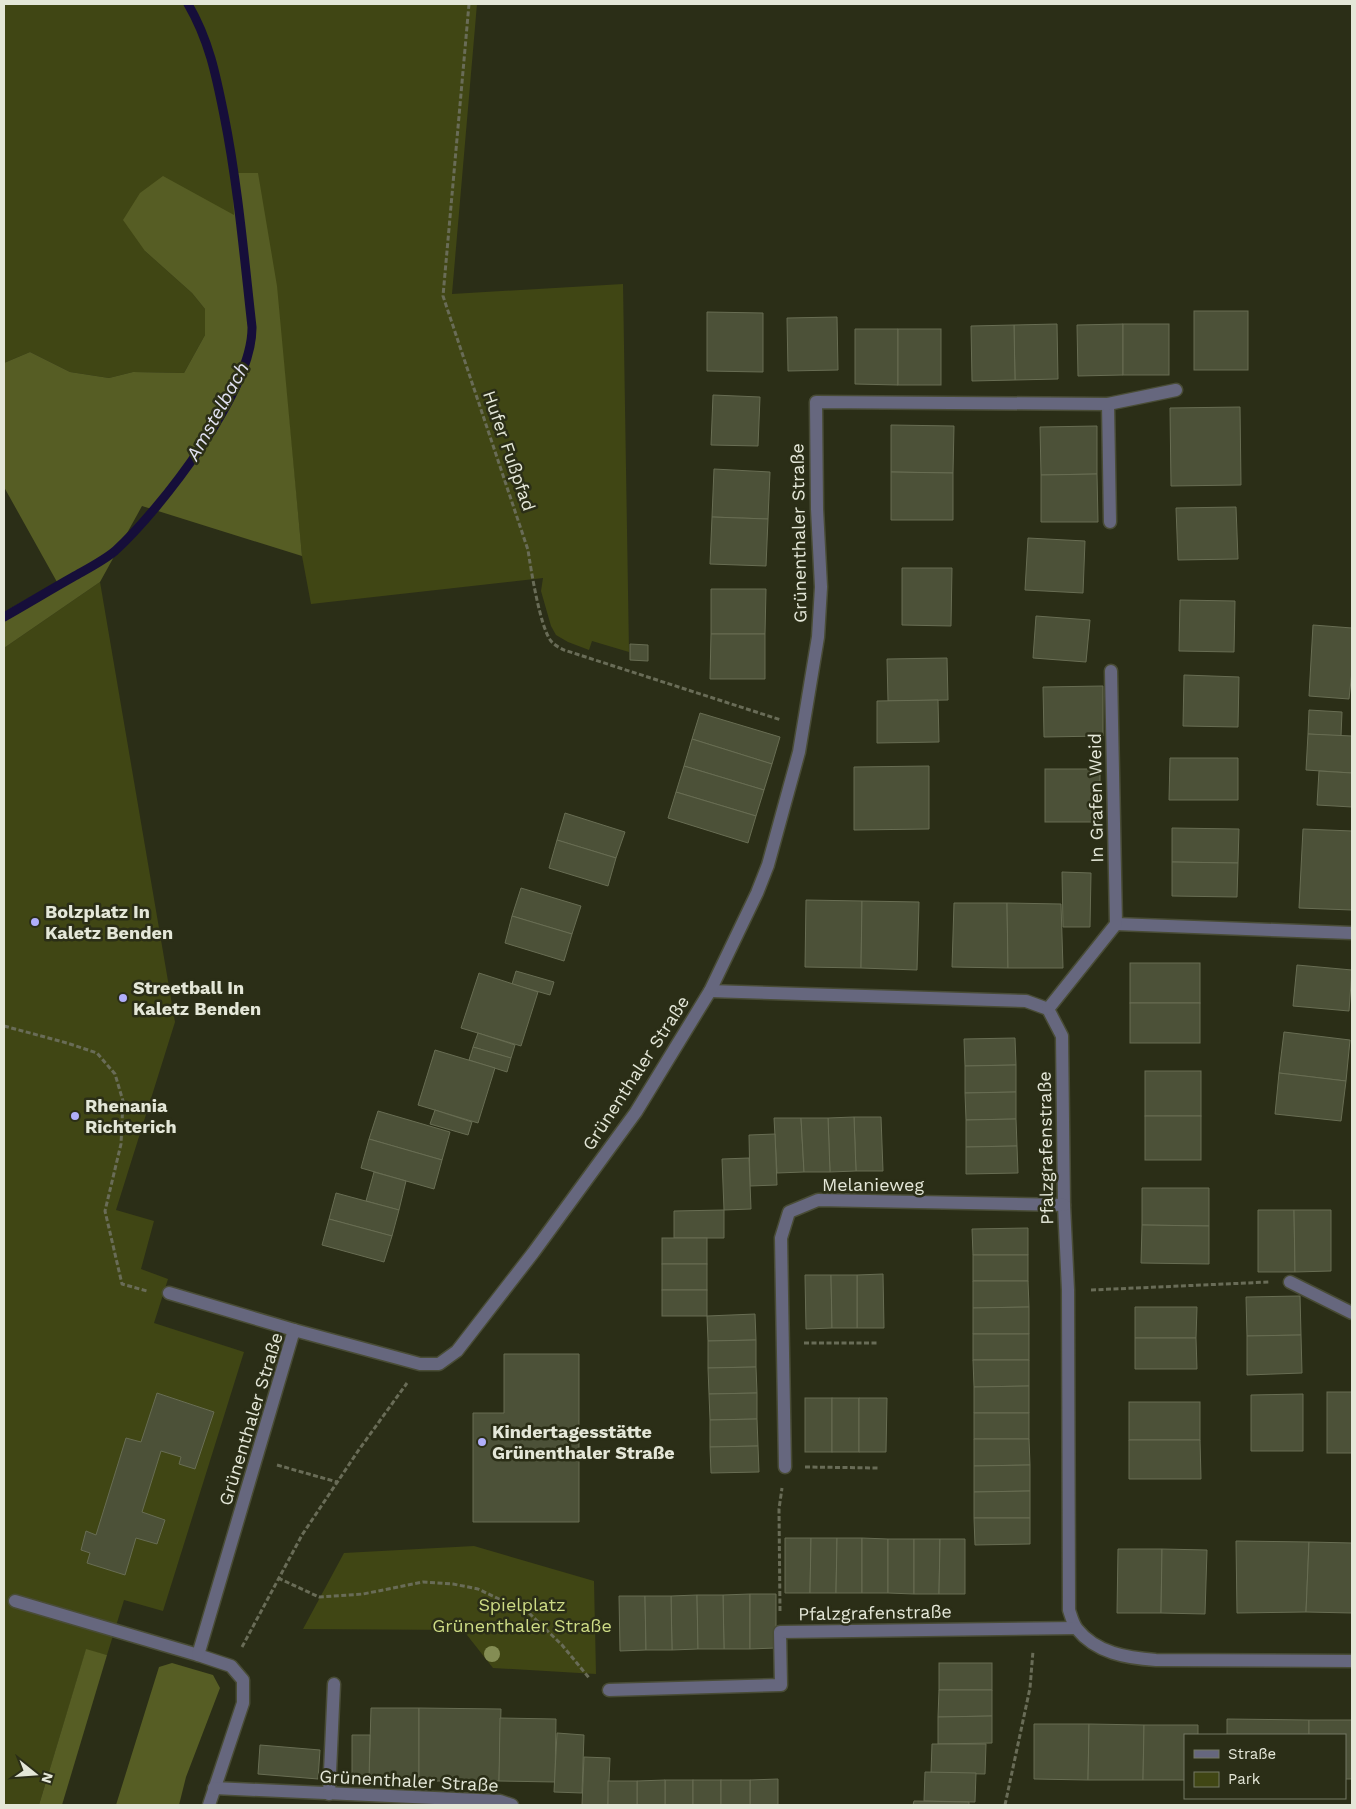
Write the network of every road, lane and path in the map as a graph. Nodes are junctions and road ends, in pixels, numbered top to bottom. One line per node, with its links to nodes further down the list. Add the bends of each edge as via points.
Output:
1 (469, 4): 6 (path, Hufer Fußpfad, via 442,296 528,550 533,585 551,641 580,656)
2 (1176, 390): 3 (street, Grünenthaler Straße)
3 (1108, 404): 4 (street); 6 (street, Grünenthaler Straße, via 816,402 820,587 818,637)
4 (1110, 522)
5 (1111, 671): 7 (street, In Grafen Weid)
6 (804, 727): 9 (street, Grünenthaler Straße, via 768,864)
7 (1116, 924): 8 (street); 10 (street)
8 (1352, 932)
9 (710, 991): 10 (street, via 1026,1000); 20 (street, Grünenthaler Straße, via 636,1112 463,1344 439,1364)
10 (1048, 1009): 12 (street, Pfalzgrafenstraße, via 1062,1036)
11 (4, 1026): 15 (path, via 97,1053 114,1074 123,1101 121,1144 105,1211 122,1284 155,1293)
12 (1064, 1205): 14 (street, Pfalzgrafenstraße); 19 (street, Melanieweg, via 818,1200 789,1212 781,1238)
13 (1290, 1282): 14 (path); 16 (street)
14 (1068, 1290): 29 (street, Pfalzgrafenstraße, via 1069,1610)
15 (170, 1293): 17 (street)
16 (1352, 1313)
17 (294, 1330): 20 (street, Grünenthaler Straße); 21 (street, Grünenthaler Straße)
18 (879, 1342): 19 (path)
19 (783, 1344): 22 (street, Melanieweg)
20 (420, 1364): 24 (path)
21 (256, 1458): 24 (path); 31 (street, Grünenthaler Straße)
22 (785, 1467): 23 (path)
23 (879, 1468)
24 (336, 1482): 26 (path)
25 (779, 1509): 30 (path)
26 (278, 1578): 33 (path); 35 (path, via 319,1597 363,1594 423,1582 478,1590 530,1614 562,1645 596,1686)
27 (15, 1601): 31 (street)
28 (1033, 1628): 29 (street, Pfalzgrafenstraße); 30 (street, Pfalzgrafenstraße); 40 (path, via 1030,1688)
29 (1076, 1628): 32 (street, via 1092,1642 1129,1658)
30 (780, 1632): 35 (street, Pfalzgrafenstraße, via 781,1684)
31 (198, 1655): 33 (street)
32 (1352, 1661)
33 (231, 1666): 36 (street, via 243,1680 243,1703)
34 (334, 1684): 37 (street)
35 (609, 1690)
36 (214, 1788): 37 (street, Grünenthaler Straße); 38 (street)
37 (329, 1794): 39 (street, Grünenthaler Straße, via 500,1801)
38 (209, 1805)
39 (512, 1805)
40 (1005, 1805)

